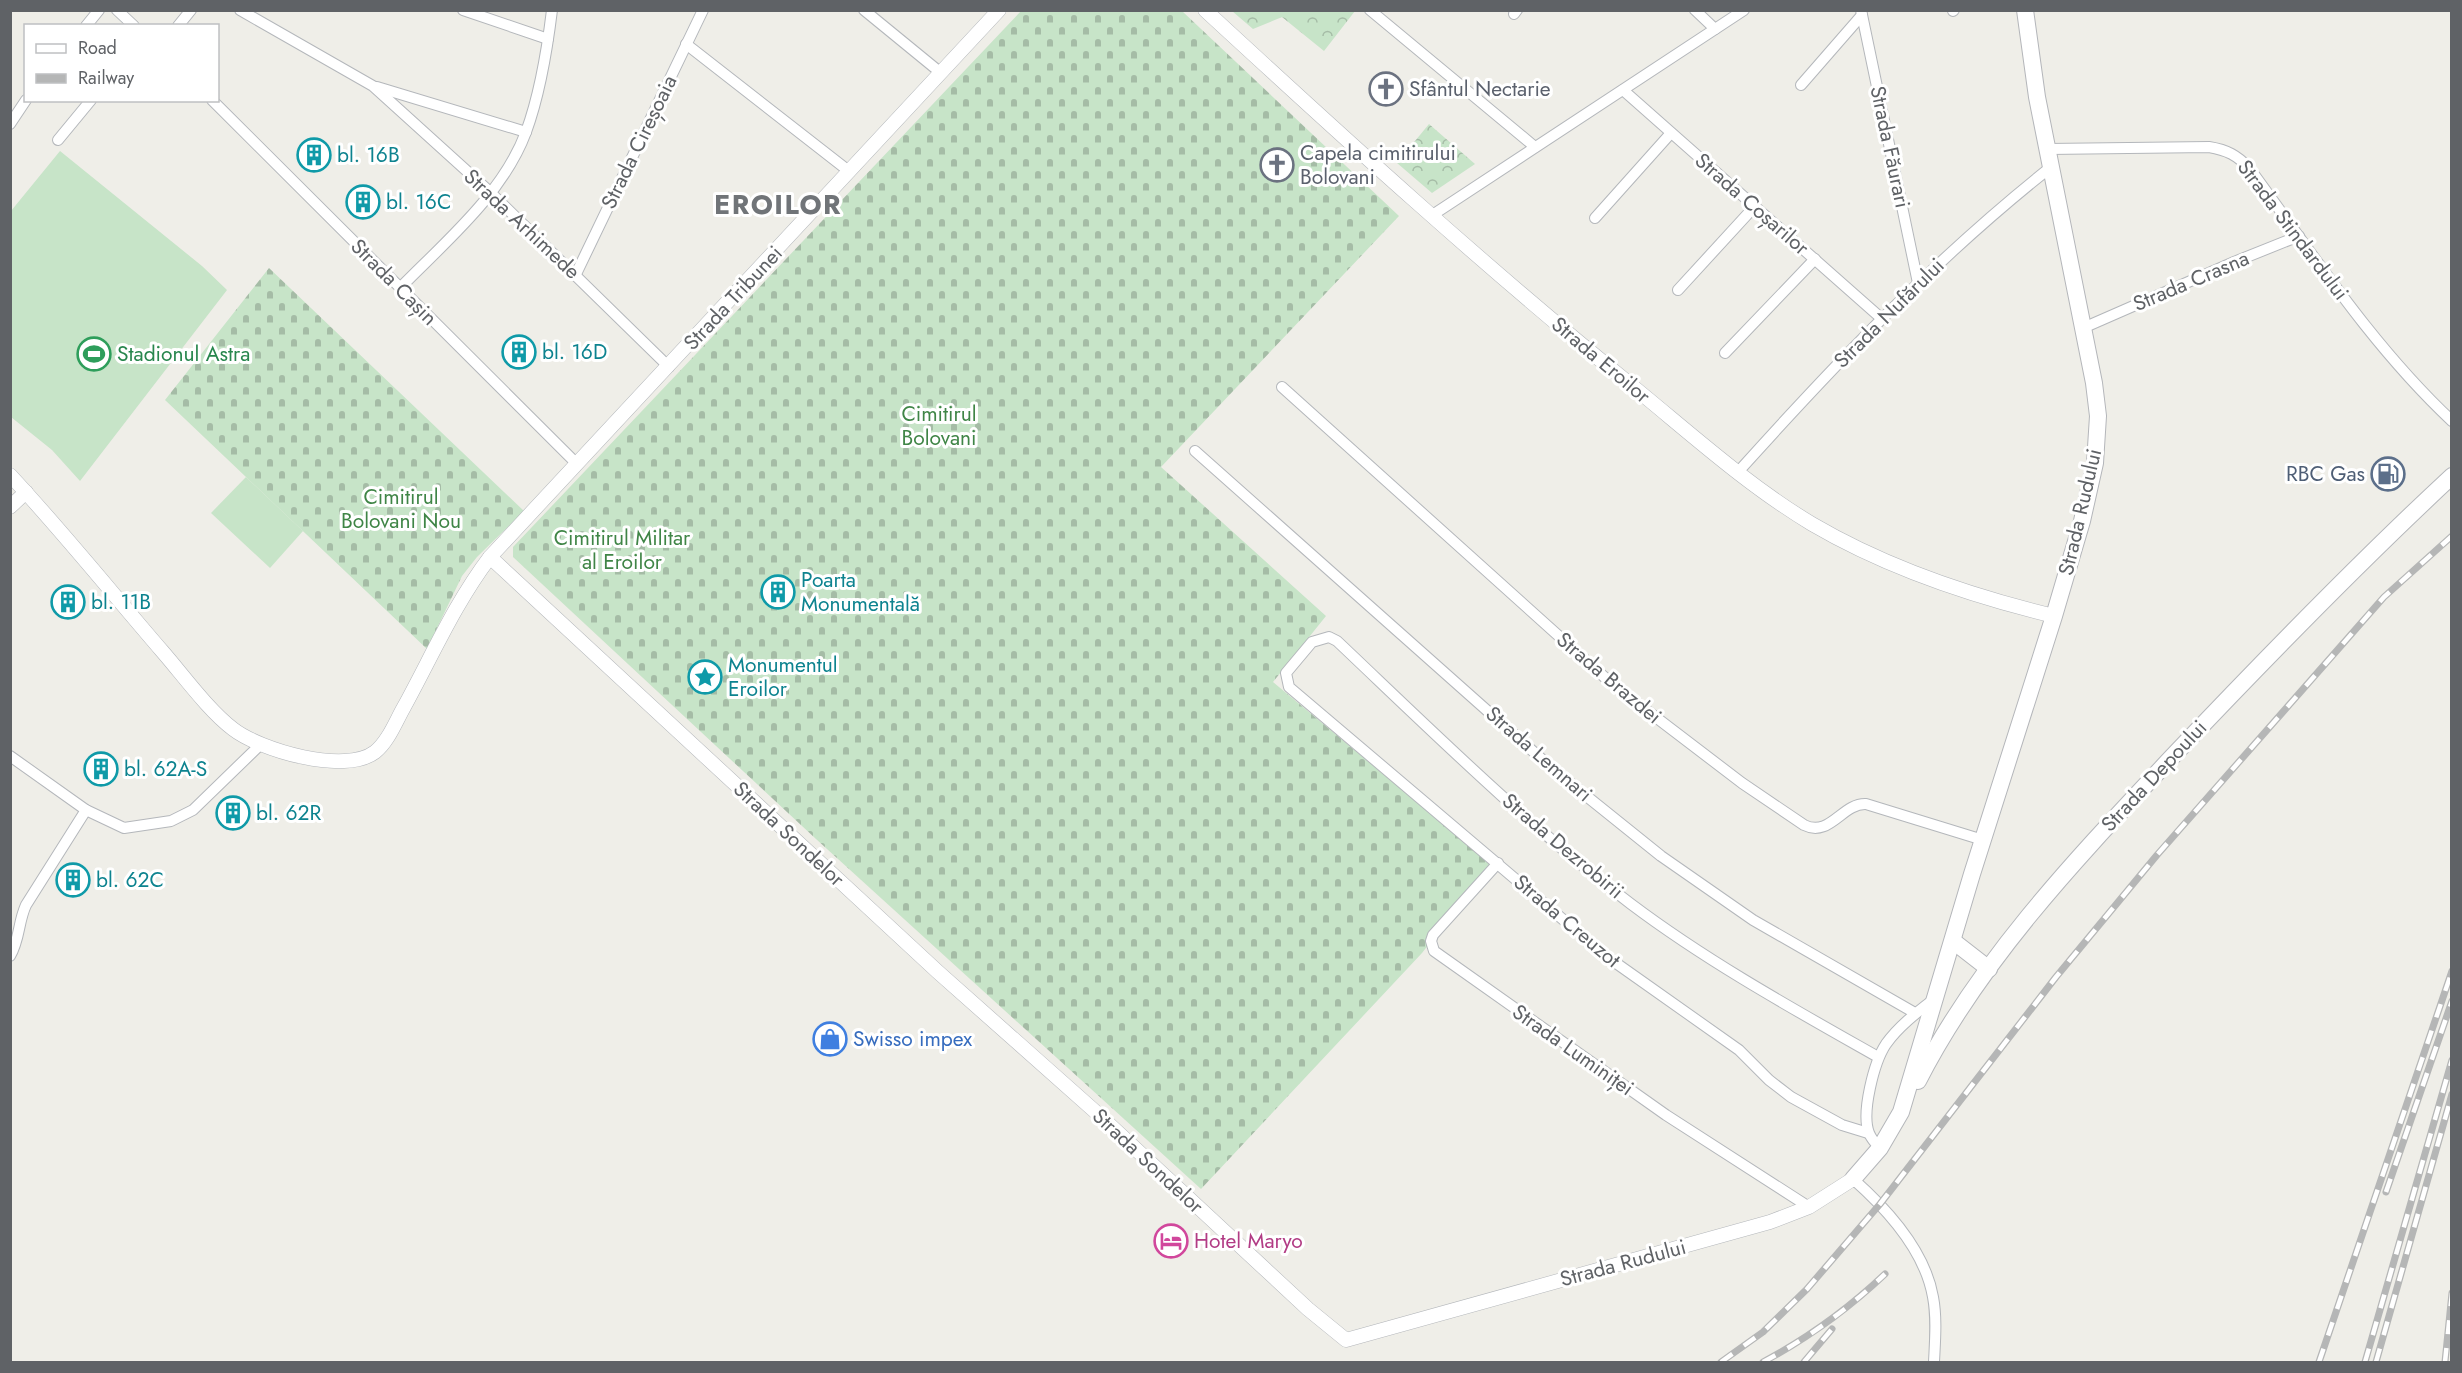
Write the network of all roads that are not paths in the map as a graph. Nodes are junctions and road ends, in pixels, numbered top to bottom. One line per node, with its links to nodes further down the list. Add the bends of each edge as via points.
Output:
1 (99, 10): 16 (street)
2 (117, 10): 17 (street)
3 (191, 10): 18 (street)
4 (240, 10): 24 (street, Strada Arhimede)
5 (463, 10): 20 (street)
6 (552, 10): 20 (street)
7 (703, 10): 21 (street, Strada Cireșoaia)
8 (864, 10): 22 (street)
9 (999, 10): 22 (street, Strada Tribunei)
10 (1205, 10): 39 (street, Strada Eroilor)
11 (1370, 10): 33 (street)
12 (1695, 10): 19 (street)
13 (1744, 10): 19 (street)
14 (2025, 10): 34 (main road, Strada Rudului)
15 (1862, 13): 23 (street); 44 (street, Strada Făurari)
16 (88, 24)
17 (132, 24)
18 (180, 24)
19 (1715, 30): 25 (street)
20 (548, 39): 30 (street)
21 (686, 44): 36 (street); 43 (street, Strada Cireșoaia)
22 (941, 73): 36 (street, Strada Tribunei)
23 (1801, 85)
24 (373, 86): 30 (street, Strada Arhimede); 37 (street, Strada Arhimede)
25 (1623, 90): 31 (street, Strada Coșarilor); 33 (street)
26 (25, 102): 29 (street)
27 (89, 102): 32 (street)
28 (214, 102): 45 (street, Strada Cașin)
29 (10, 124)
30 (526, 132): 37 (street)
31 (1671, 133): 38 (street, Strada Coșarilor); 40 (street)
32 (58, 140)
33 (1535, 147): 39 (street)
34 (2048, 149): 35 (main road, Strada Rudului); 41 (street, Strada Stindardului, via 2225,149 2250,169)
35 (2051, 166): 44 (street, Strada Nufărului); 48 (main road, Strada Rudului)
36 (849, 172): 50 (street, Strada Tribunei)
37 (490, 192): 43 (street, Strada Arhimede); 45 (street)
38 (1755, 206): 42 (street, Strada Coșarilor); 46 (street)
39 (1431, 216): 55 (street, Strada Eroilor)
40 (1595, 218)
41 (2300, 236): 48 (street, Strada Crasna); 52 (street, Strada Stindardului, via 2367,330)
42 (1815, 259): 47 (street, Strada Coșarilor); 49 (street)
43 (576, 274): 50 (street, Strada Arhimede)
44 (1918, 283): 47 (street, Strada Nufărului)
45 (400, 288): 54 (street, Strada Cașin)
46 (1678, 290)
47 (1881, 318): 55 (street, Strada Nufărului)
48 (2083, 328): 61 (main road, Strada Rudului, via 2096,399 2097,446 2087,503)
49 (1725, 353)
50 (669, 367): 54 (street, Strada Tribunei)
51 (1282, 387): 66 (street, Strada Brazdei, via 1611,683 1804,825 1820,828 1855,806 1866,804)
52 (2451, 421)
53 (1195, 451): 72 (street, Strada Lemnari, via 1554,770 1661,856 1753,920)
54 (577, 464): 60 (street, Strada Tribunei)
55 (1738, 472): 61 (street, Strada Eroilor, via 1777,501 1851,545 1995,602)
56 (10, 476): 58 (street)
57 (2451, 476): 70 (main road, Strada Depoului, via 2228,698 2102,831)
58 (26, 492): 59 (street); 63 (street, via 196,691 231,728)
59 (10, 507)
60 (490, 557): 63 (street, via 465,592 376,752 345,762); 79 (street, Strada Sondelor, via 938,972)
61 (2054, 616): 66 (main road, Strada Rudului)
62 (1286, 680): 67 (street, Strada Creuzot, via 1298,695); 73 (street, Strada Dezrobirii, via 1286,673 1312,642 1329,637 1336,641 1514,804 1632,905 1774,998)
63 (261, 744): 65 (street, via 193,810 171,821 124,828)
64 (10, 756): 65 (street)
65 (86, 810): 69 (street, via 26,905 18,941)
66 (1983, 840): 68 (main road, Strada Rudului)
67 (1498, 864): 75 (street, Strada Creuzot, via 1606,956 1739,1050 1779,1088 1842,1125); 78 (street, Strada Luminiței, via 1433,935 1434,951 1666,1115)
68 (1953, 941): 70 (main road); 71 (main road, Strada Rudului)
69 (10, 956)
70 (1989, 969): 74 (main road, Strada Depoului, via 1950,1026)
71 (1934, 1000): 72 (street); 74 (main road, Strada Rudului)
72 (1915, 1013): 73 (street, via 1887,1042)
73 (1878, 1058): 75 (street, via 1869,1092)
74 (1901, 1112): 76 (main road, Strada Rudului)
75 (1868, 1133): 76 (street)
76 (1880, 1148): 77 (main road, Strada Rudului)
77 (1853, 1179): 78 (street, Strada Rudului); 80 (street, via 1886,1211 1924,1269 1934,1298)
78 (1809, 1207): 79 (street, Strada Rudului, via 1752,1227)
79 (1346, 1340)
80 (1934, 1362)

